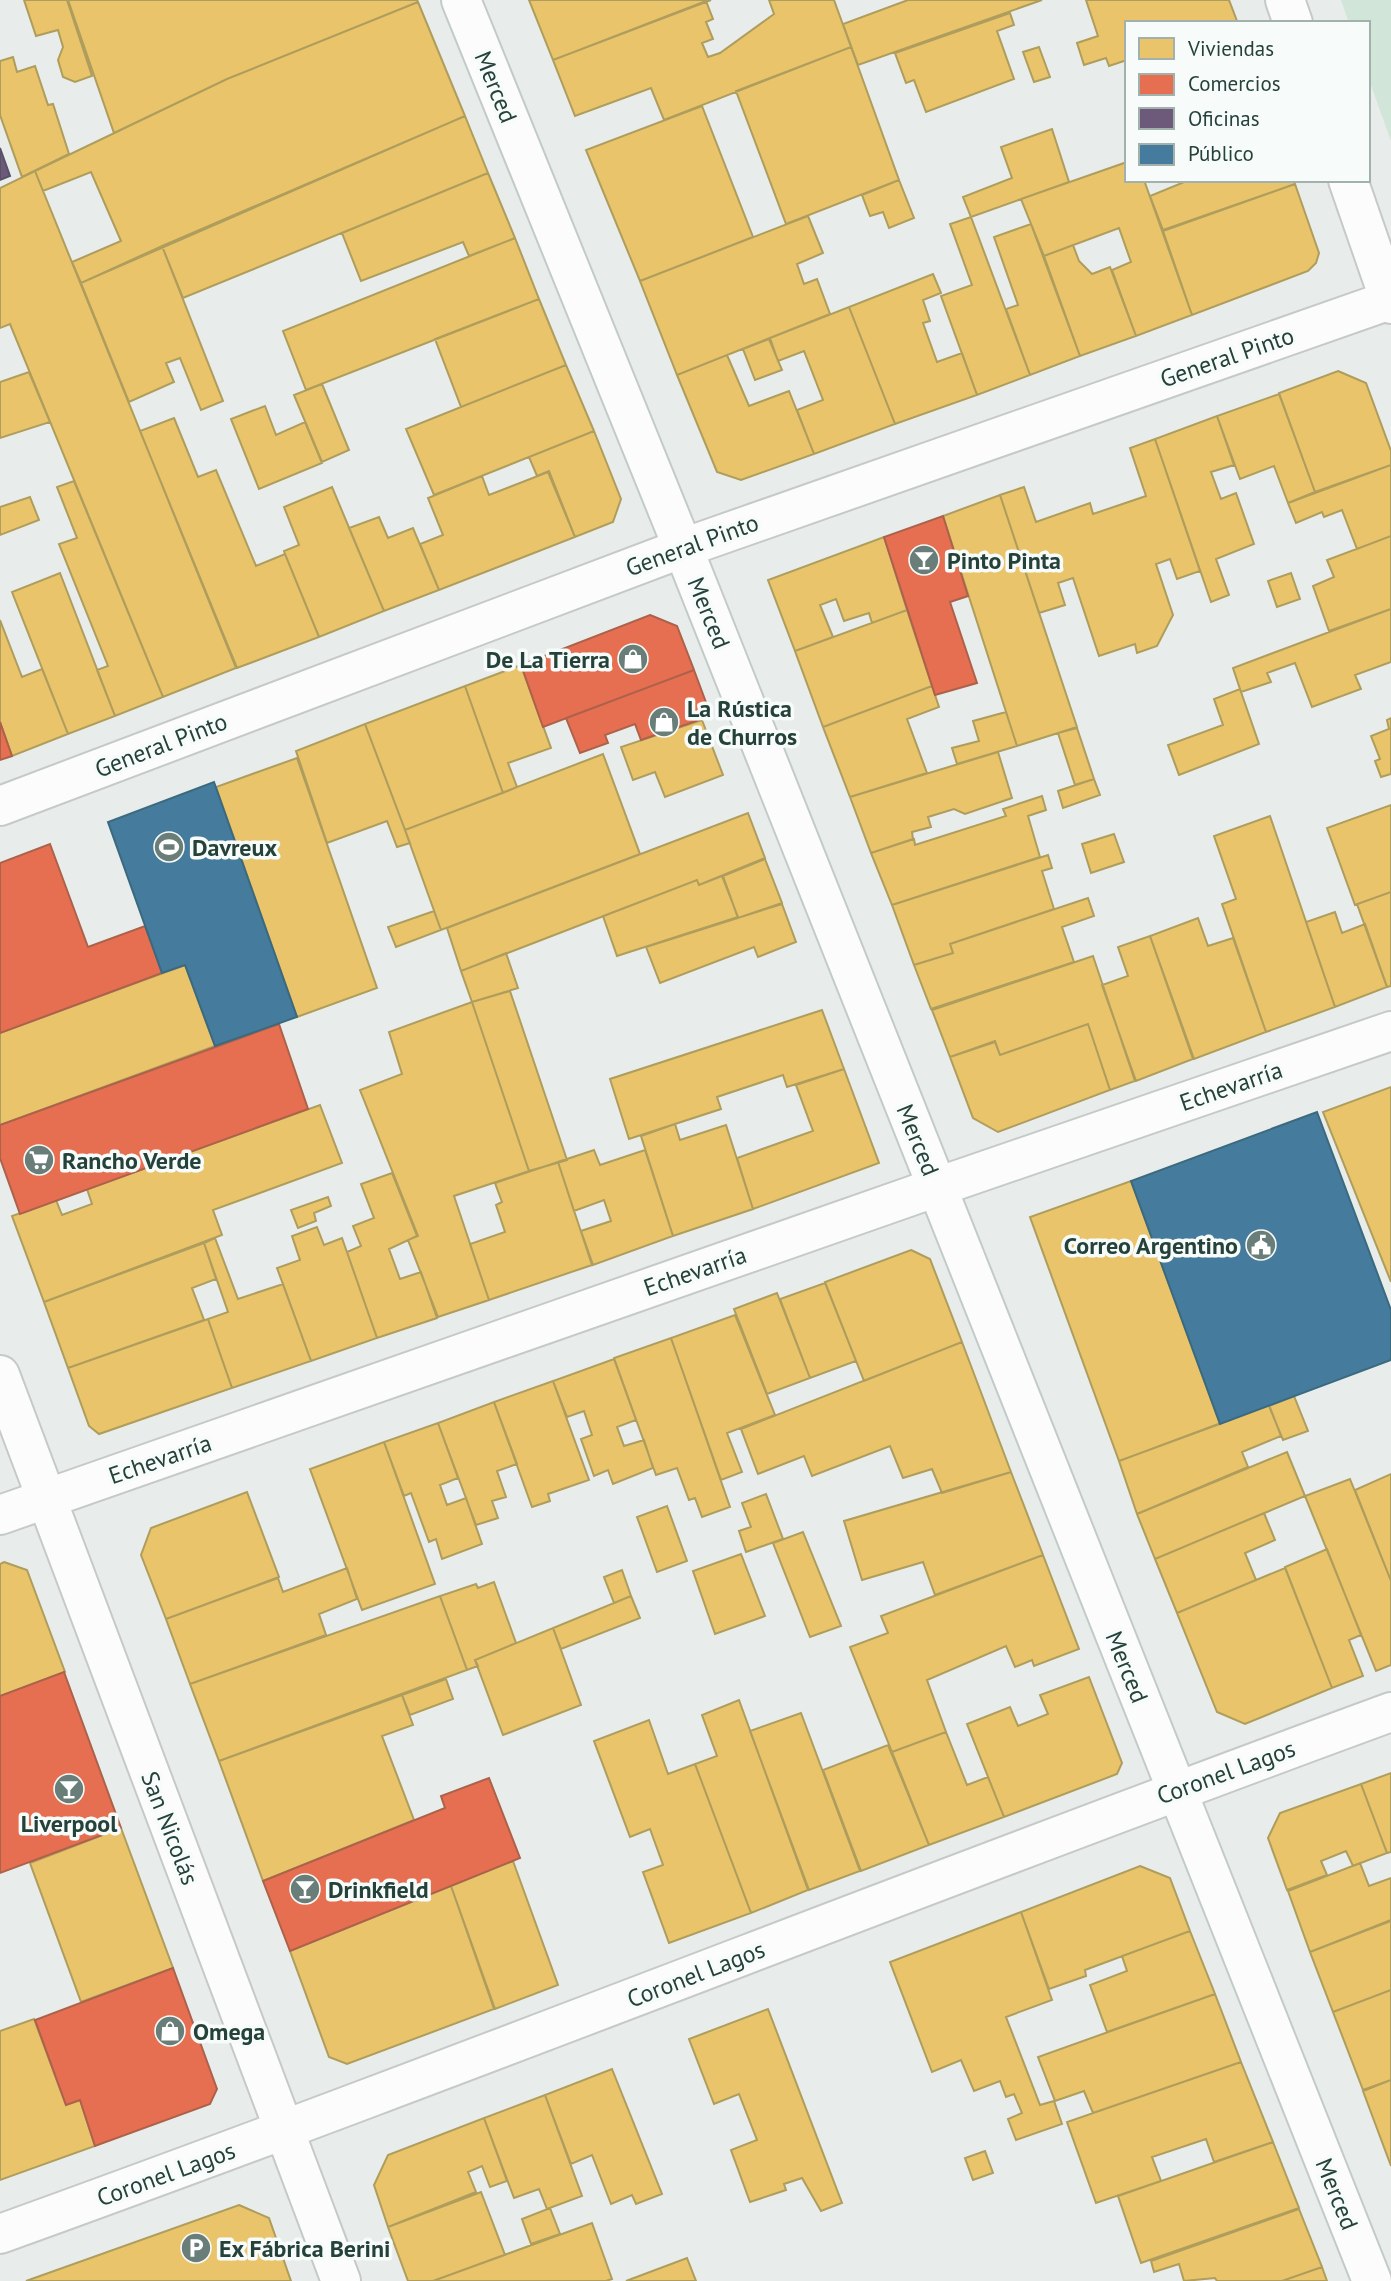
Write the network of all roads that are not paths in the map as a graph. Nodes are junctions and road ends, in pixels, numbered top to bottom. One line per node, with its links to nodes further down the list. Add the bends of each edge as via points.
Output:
1 (460, 0): 6 (street, Merced)
2 (1285, 0): 3 (street)
3 (1292, 21)
4 (1349, 182): 5 (street)
5 (1390, 302): 6 (street, General Pinto)
6 (683, 548): 7 (street, General Pinto); 9 (street, Merced)
7 (0, 806)
8 (1391, 1031): 9 (street, Echevarría)
9 (937, 1187): 11 (street, Echevarría); 14 (street, Merced)
10 (0, 1375): 11 (street, San Nicolás)
11 (45, 1499): 12 (street, Echevarría); 15 (street, San Nicolás)
12 (0, 1515)
13 (1391, 1712): 14 (street, Coronel Lagos)
14 (1176, 1790): 15 (street, Coronel Lagos); 18 (street, Merced)
15 (285, 2131): 16 (street, Coronel Lagos); 17 (street, San Nicolás)
16 (0, 2234)
17 (341, 2281)
18 (1372, 2281)

